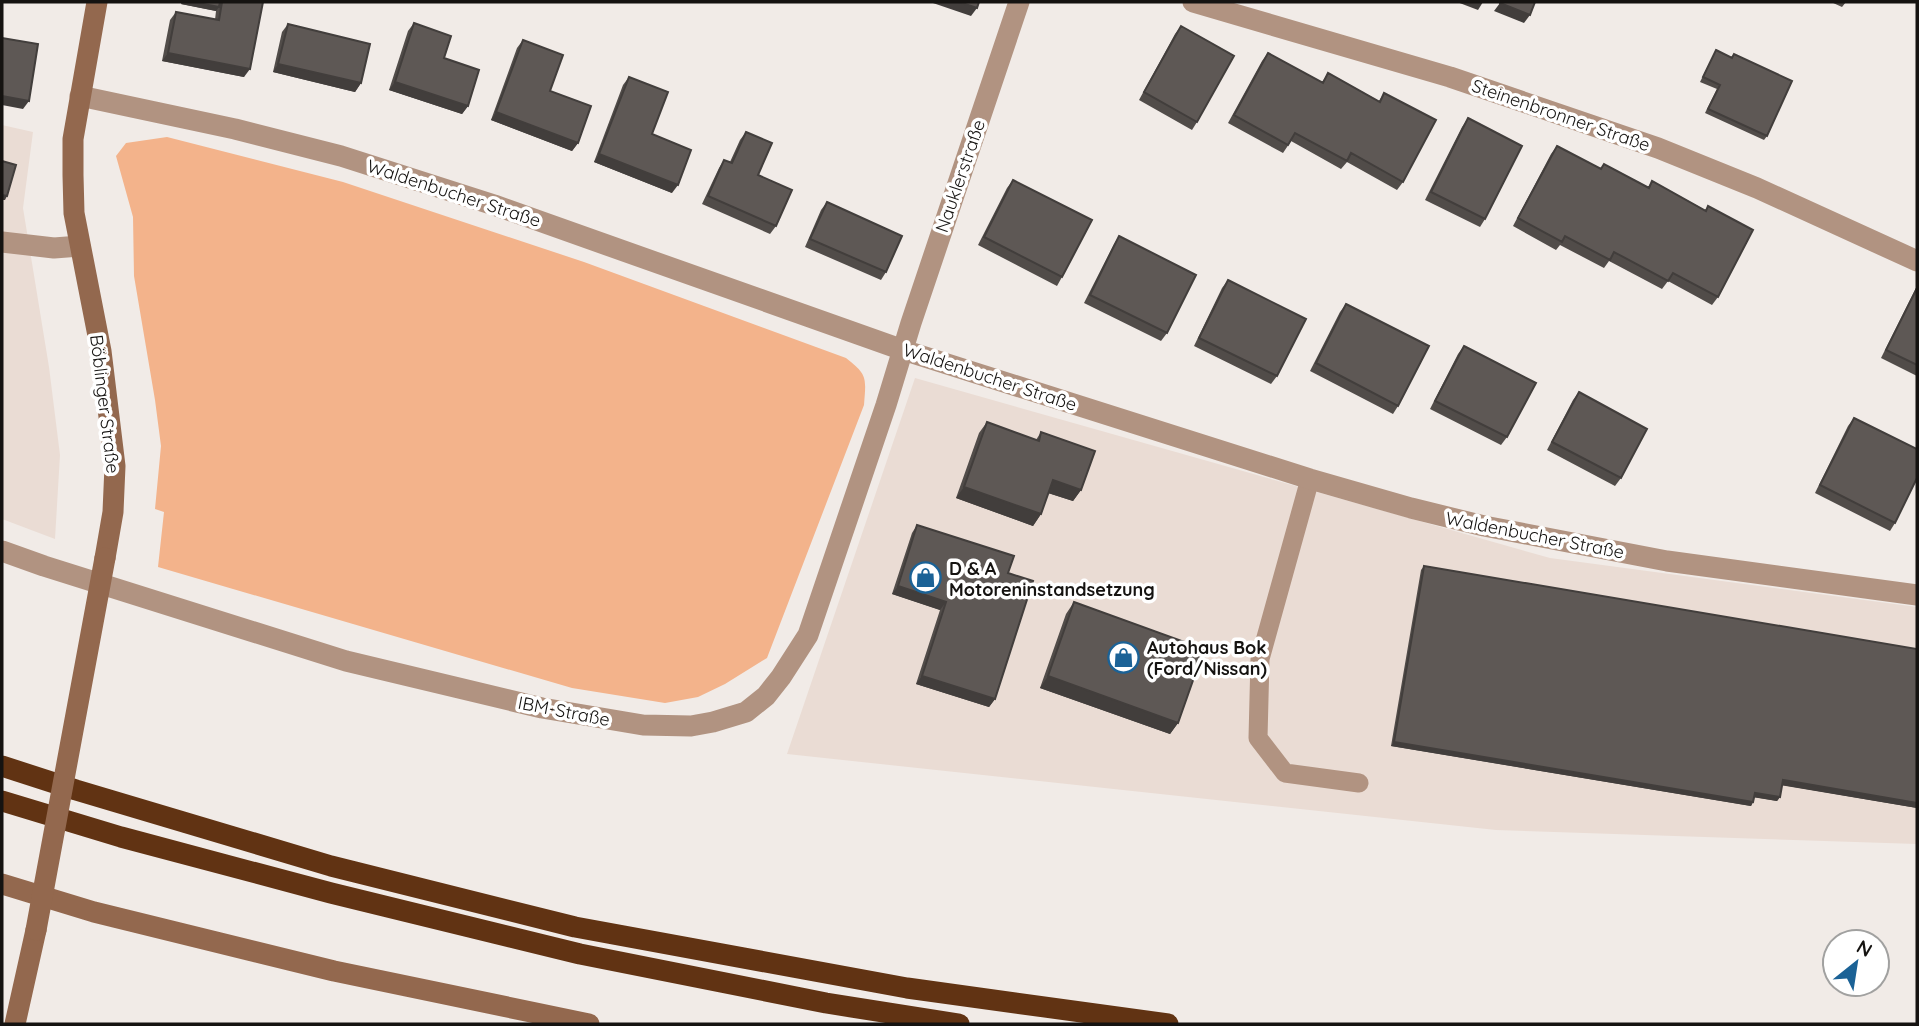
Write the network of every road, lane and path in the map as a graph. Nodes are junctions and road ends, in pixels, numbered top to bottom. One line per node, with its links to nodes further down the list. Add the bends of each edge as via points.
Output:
1 (97, 2): 4 (main road, Böblinger Straße)
2 (1018, 2): 8 (street, Nauklerstraße)
3 (1193, 2): 7 (street, Steinenbronner Straße, via 1450,77 1658,148)
4 (80, 96): 6 (main road, Böblinger Straße, via 73,175); 8 (street, Waldenbucher Straße, via 341,156 507,209)
5 (2, 242): 6 (street)
6 (80, 246): 16 (main road, Böblinger Straße, bridge, via 101,351 115,466 113,512)
7 (1917, 261)
8 (902, 350): 9 (street, Waldenbucher Straße); 10 (street, IBM-Straße, via 808,635 766,696 746,712 713,722 643,725 555,710 346,662)
9 (1310, 479): 11 (street, Waldenbucher Straße, via 1423,512 1545,538 1667,561); 13 (lane, via 1260,659 1258,738 1285,773)
10 (2, 551)
11 (1917, 595)
12 (2, 766): 19 (highway, via 331,866 575,927 907,988)
13 (1359, 783)
14 (2, 801): 18 (highway, via 331,893 580,954 826,1003)
15 (2, 884): 17 (main road, via 94,912 334,971)
16 (15, 1024)
17 (589, 1024)
18 (959, 1024)
19 (1168, 1024)

